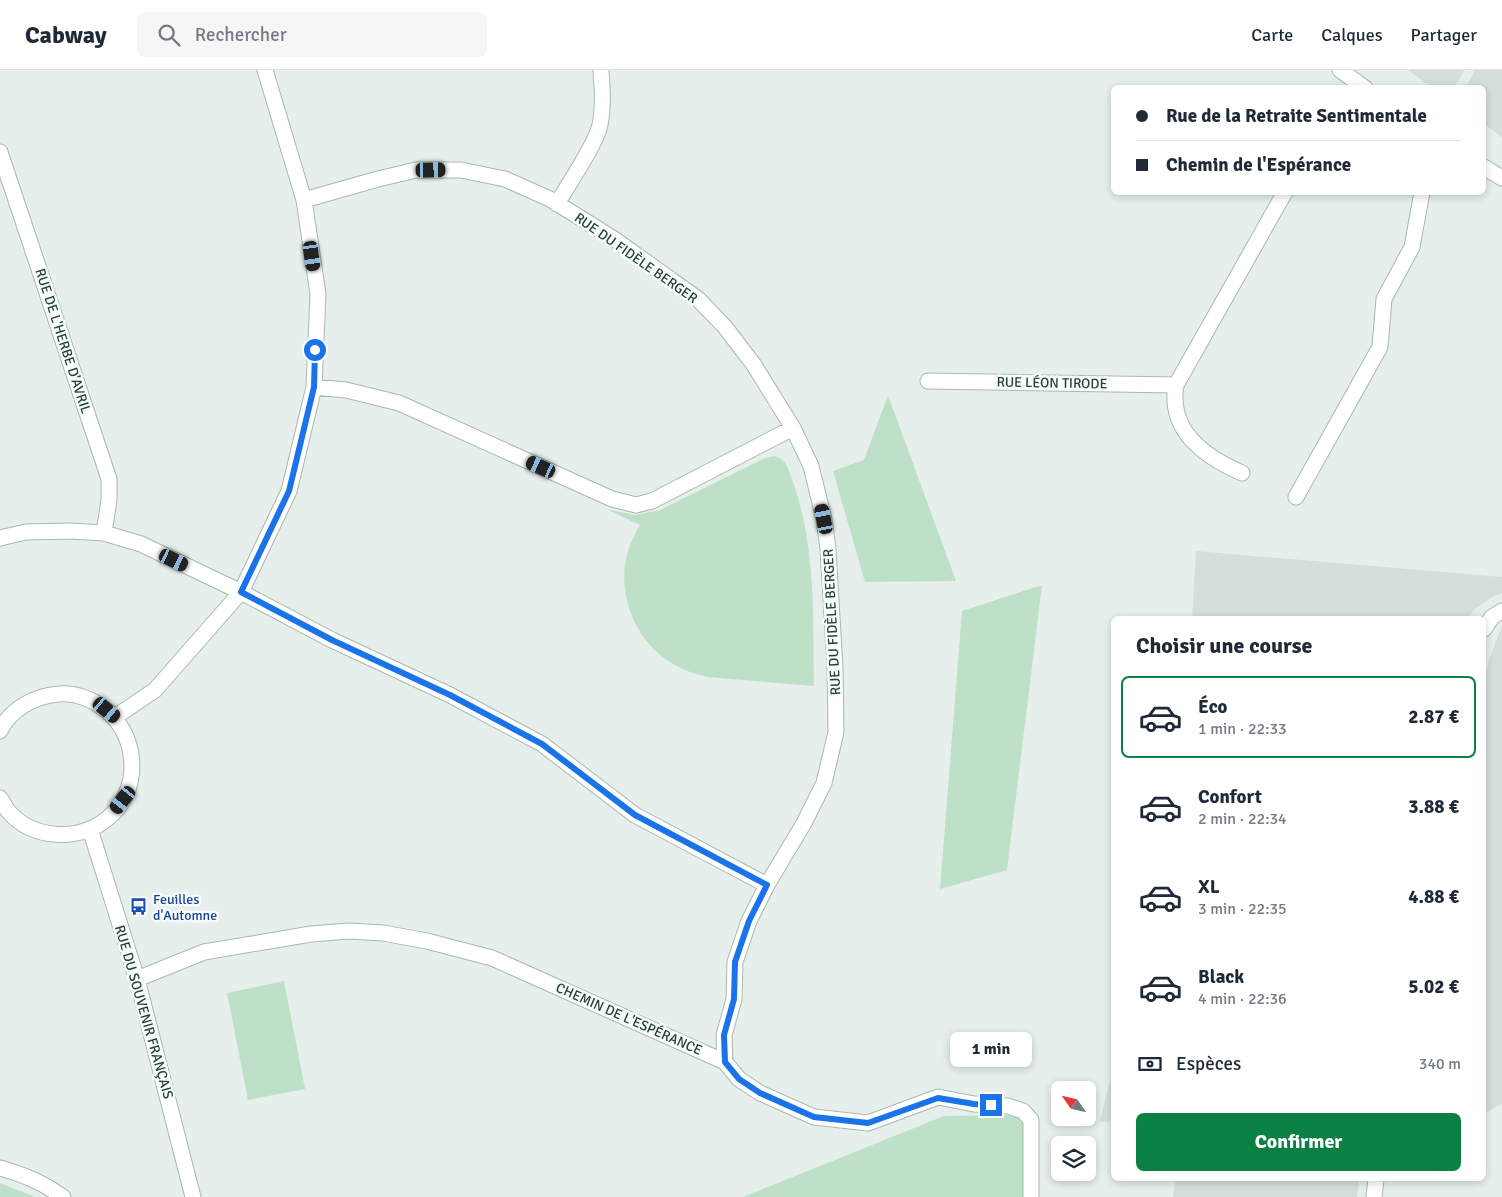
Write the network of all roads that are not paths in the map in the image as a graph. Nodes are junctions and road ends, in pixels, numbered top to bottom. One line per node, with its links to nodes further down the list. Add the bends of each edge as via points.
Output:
1 (265, 70): 10 (street)
2 (601, 70): 11 (street, via 603,102 600,126)
3 (1346, 78): 4 (street)
4 (1359, 85)
5 (0, 152): 18 (street, RUE DE L'HERBE D'AVRIL, via 109,479)
6 (1486, 169): 7 (street)
7 (1502, 178)
8 (1283, 195): 13 (street)
9 (1421, 195): 17 (street, via 1412,247 1384,299 1380,347)
10 (304, 200): 11 (street, RUE DU FIDÈLE BERGER, via 416,170 461,170 505,179); 14 (street, via 318,294)
11 (557, 204): 15 (street, RUE DU FIDÈLE BERGER, via 614,239 698,299 754,365)
12 (928, 381): 13 (street, RUE LÉON TIRODE)
13 (1176, 385): 16 (street, via 1174,398 1182,427 1189,438 1220,464)
14 (314, 387): 15 (street, via 346,390 399,402 612,499 636,504 652,501); 20 (street, via 289,491)
15 (793, 428): 27 (street, RUE DU FIDÈLE BERGER, via 811,466 824,519 835,668 836,732 824,783)
16 (1242, 473)
17 (1296, 496)
18 (104, 533): 19 (street, via 26,532); 20 (street, via 141,544)
19 (0, 538)
20 (241, 592): 23 (street, via 155,690); 27 (street, via 542,744 635,815)
21 (1502, 612): 22 (street, via 1492,617)
22 (1486, 627)
23 (115, 717): 24 (street, via 99,704 81,696 60,693 40,697 19,708); 26 (street, via 127,736 132,758 131,780 123,800 109,818)
24 (0, 731)
25 (0, 798): 26 (street, via 8,811 25,825 46,834 68,835)
26 (90, 829): 28 (street, RUE DU SOUVENIR FRANÇAIS)
27 (767, 885): 29 (street, RUE DU FIDÈLE BERGER, via 749,921 735,962 734,999 724,1035)
28 (137, 979): 29 (street, CHEMIN DE L'ESPÉRANCE, via 204,952 311,934 383,933 492,958); 33 (street, RUE DU SOUVENIR FRANÇAIS)
29 (725, 1062): 34 (street, CHEMIN DE L'ESPÉRANCE, via 739,1079 760,1093 814,1117 868,1123 938,1098 1008,1106 1023,1111 1031,1120)
30 (0, 1168): 32 (street, via 49,1187)
31 (1376, 1181): 35 (street)
32 (63, 1197)
33 (193, 1197)
34 (1031, 1197)
35 (1374, 1197)

